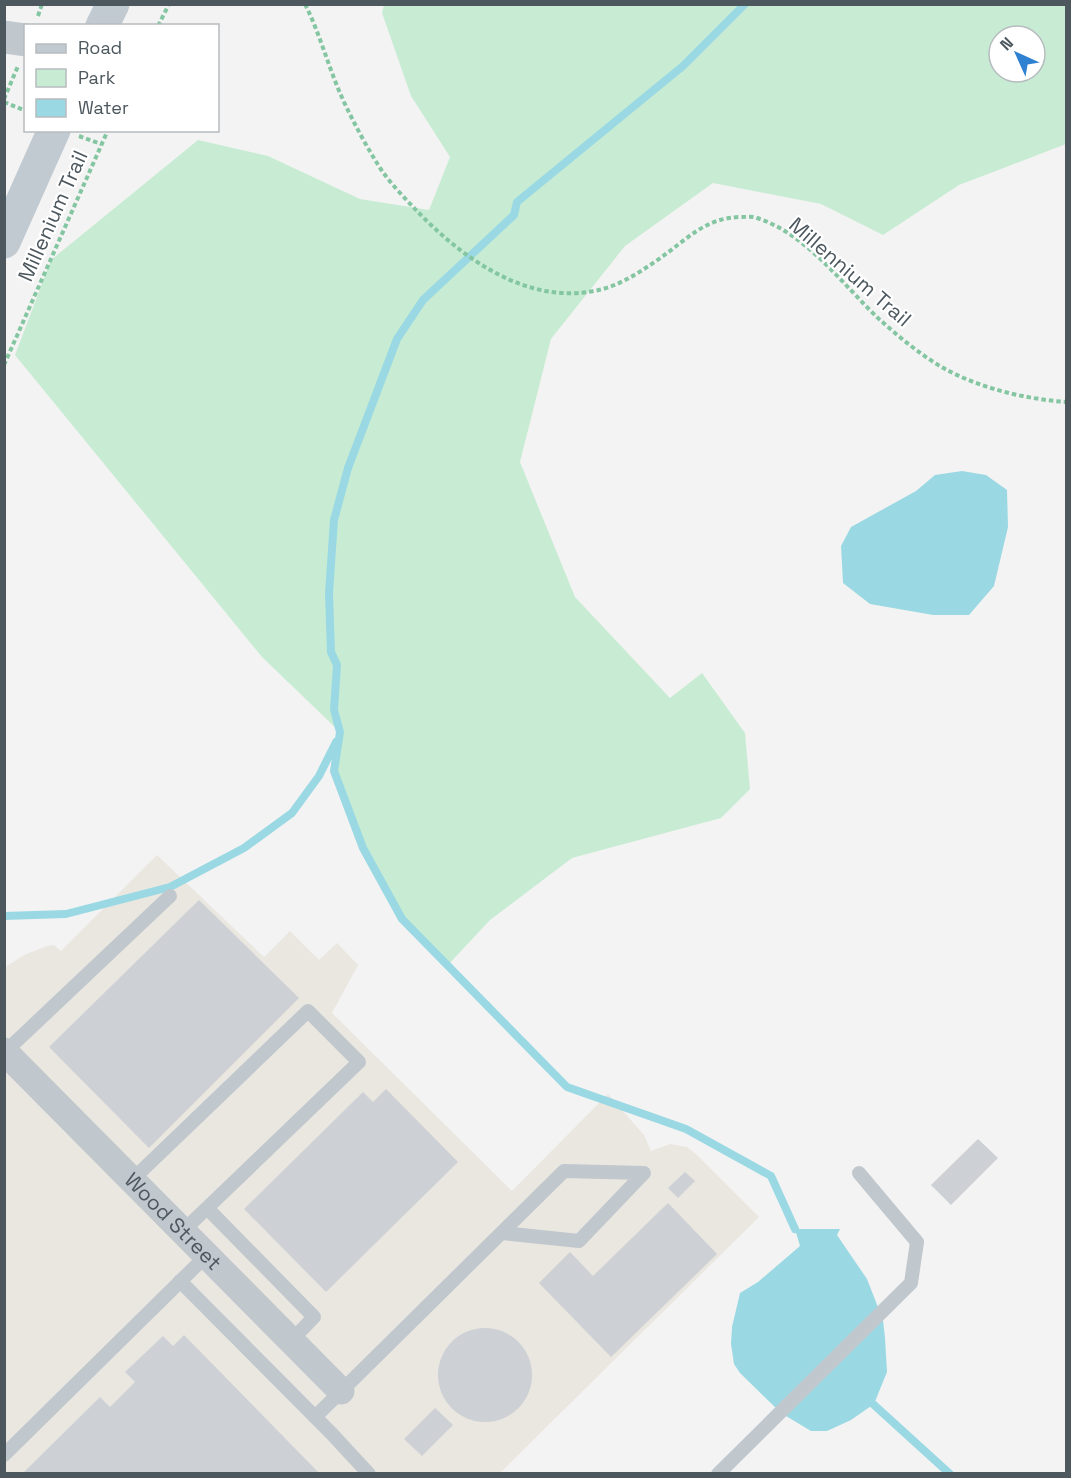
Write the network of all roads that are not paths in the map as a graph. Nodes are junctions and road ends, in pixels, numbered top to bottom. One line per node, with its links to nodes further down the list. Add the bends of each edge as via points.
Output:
1 (113, 4): 2 (main road)
2 (103, 24)
3 (53, 132): 4 (main road)
4 (4, 242)
5 (170, 896): 6 (lane)
6 (5, 1052): 8 (street, Wood Street)
7 (860, 1173): 19 (lane, via 917,1242 911,1283)
8 (132, 1179): 9 (lane, via 308,1011 359,1062); 10 (street, Wood Street)
9 (208, 1209): 10 (lane); 14 (lane, via 314,1317)
10 (182, 1232): 12 (street, Wood Street)
11 (502, 1233): 11 (lane, via 564,1172 644,1173 579,1241); 15 (lane)
12 (206, 1256): 13 (lane); 14 (street, Wood Street)
13 (180, 1281): 16 (lane); 17 (lane)
14 (291, 1341): 15 (street, Wood Street)
15 (341, 1391): 16 (lane)
16 (315, 1417): 18 (lane)
17 (4, 1455)
18 (369, 1473)
19 (718, 1473)

